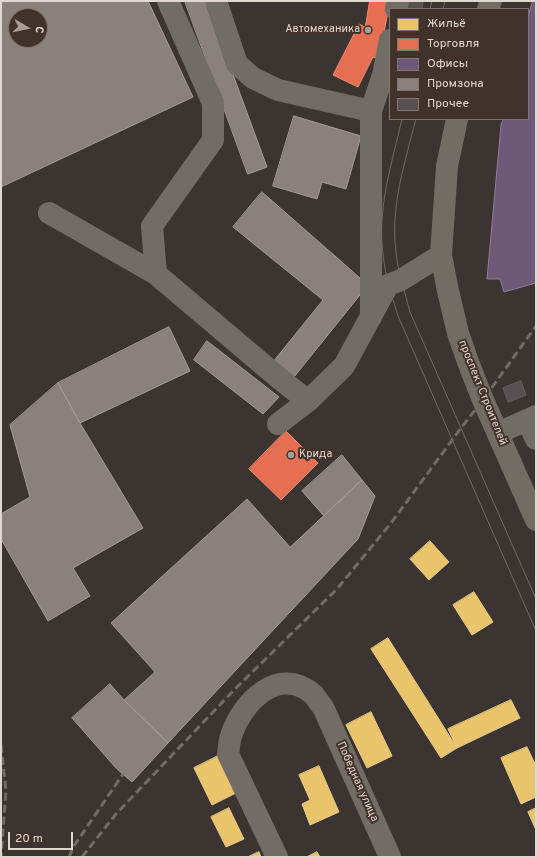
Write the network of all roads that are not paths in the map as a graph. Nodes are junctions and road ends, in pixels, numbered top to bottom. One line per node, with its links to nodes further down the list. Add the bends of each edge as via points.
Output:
1 (168, 1): 8 (street, via 213,103 213,140 152,226)
2 (216, 1): 4 (street, via 237,64 253,78 278,90)
3 (389, 45): 4 (street, via 383,75)
4 (371, 111): 9 (street)
5 (457, 120): 7 (main road, проспект Строителей, via 447,166)
6 (49, 213): 8 (street)
7 (441, 256): 9 (street, via 388,286); 13 (main road, проспект Строителей, via 458,333)
8 (156, 274): 10 (street)
9 (372, 317): 10 (street, via 344,366)
10 (308, 401): 11 (street)
11 (278, 424)
12 (533, 425): 13 (street)
13 (498, 434): 14 (main road, проспект Строителей)
14 (536, 520)
15 (276, 857): 16 (street, Победная улица, via 228,754 230,737 240,716 255,696 273,685 286,683 301,687 314,696 323,708)
16 (390, 857)

